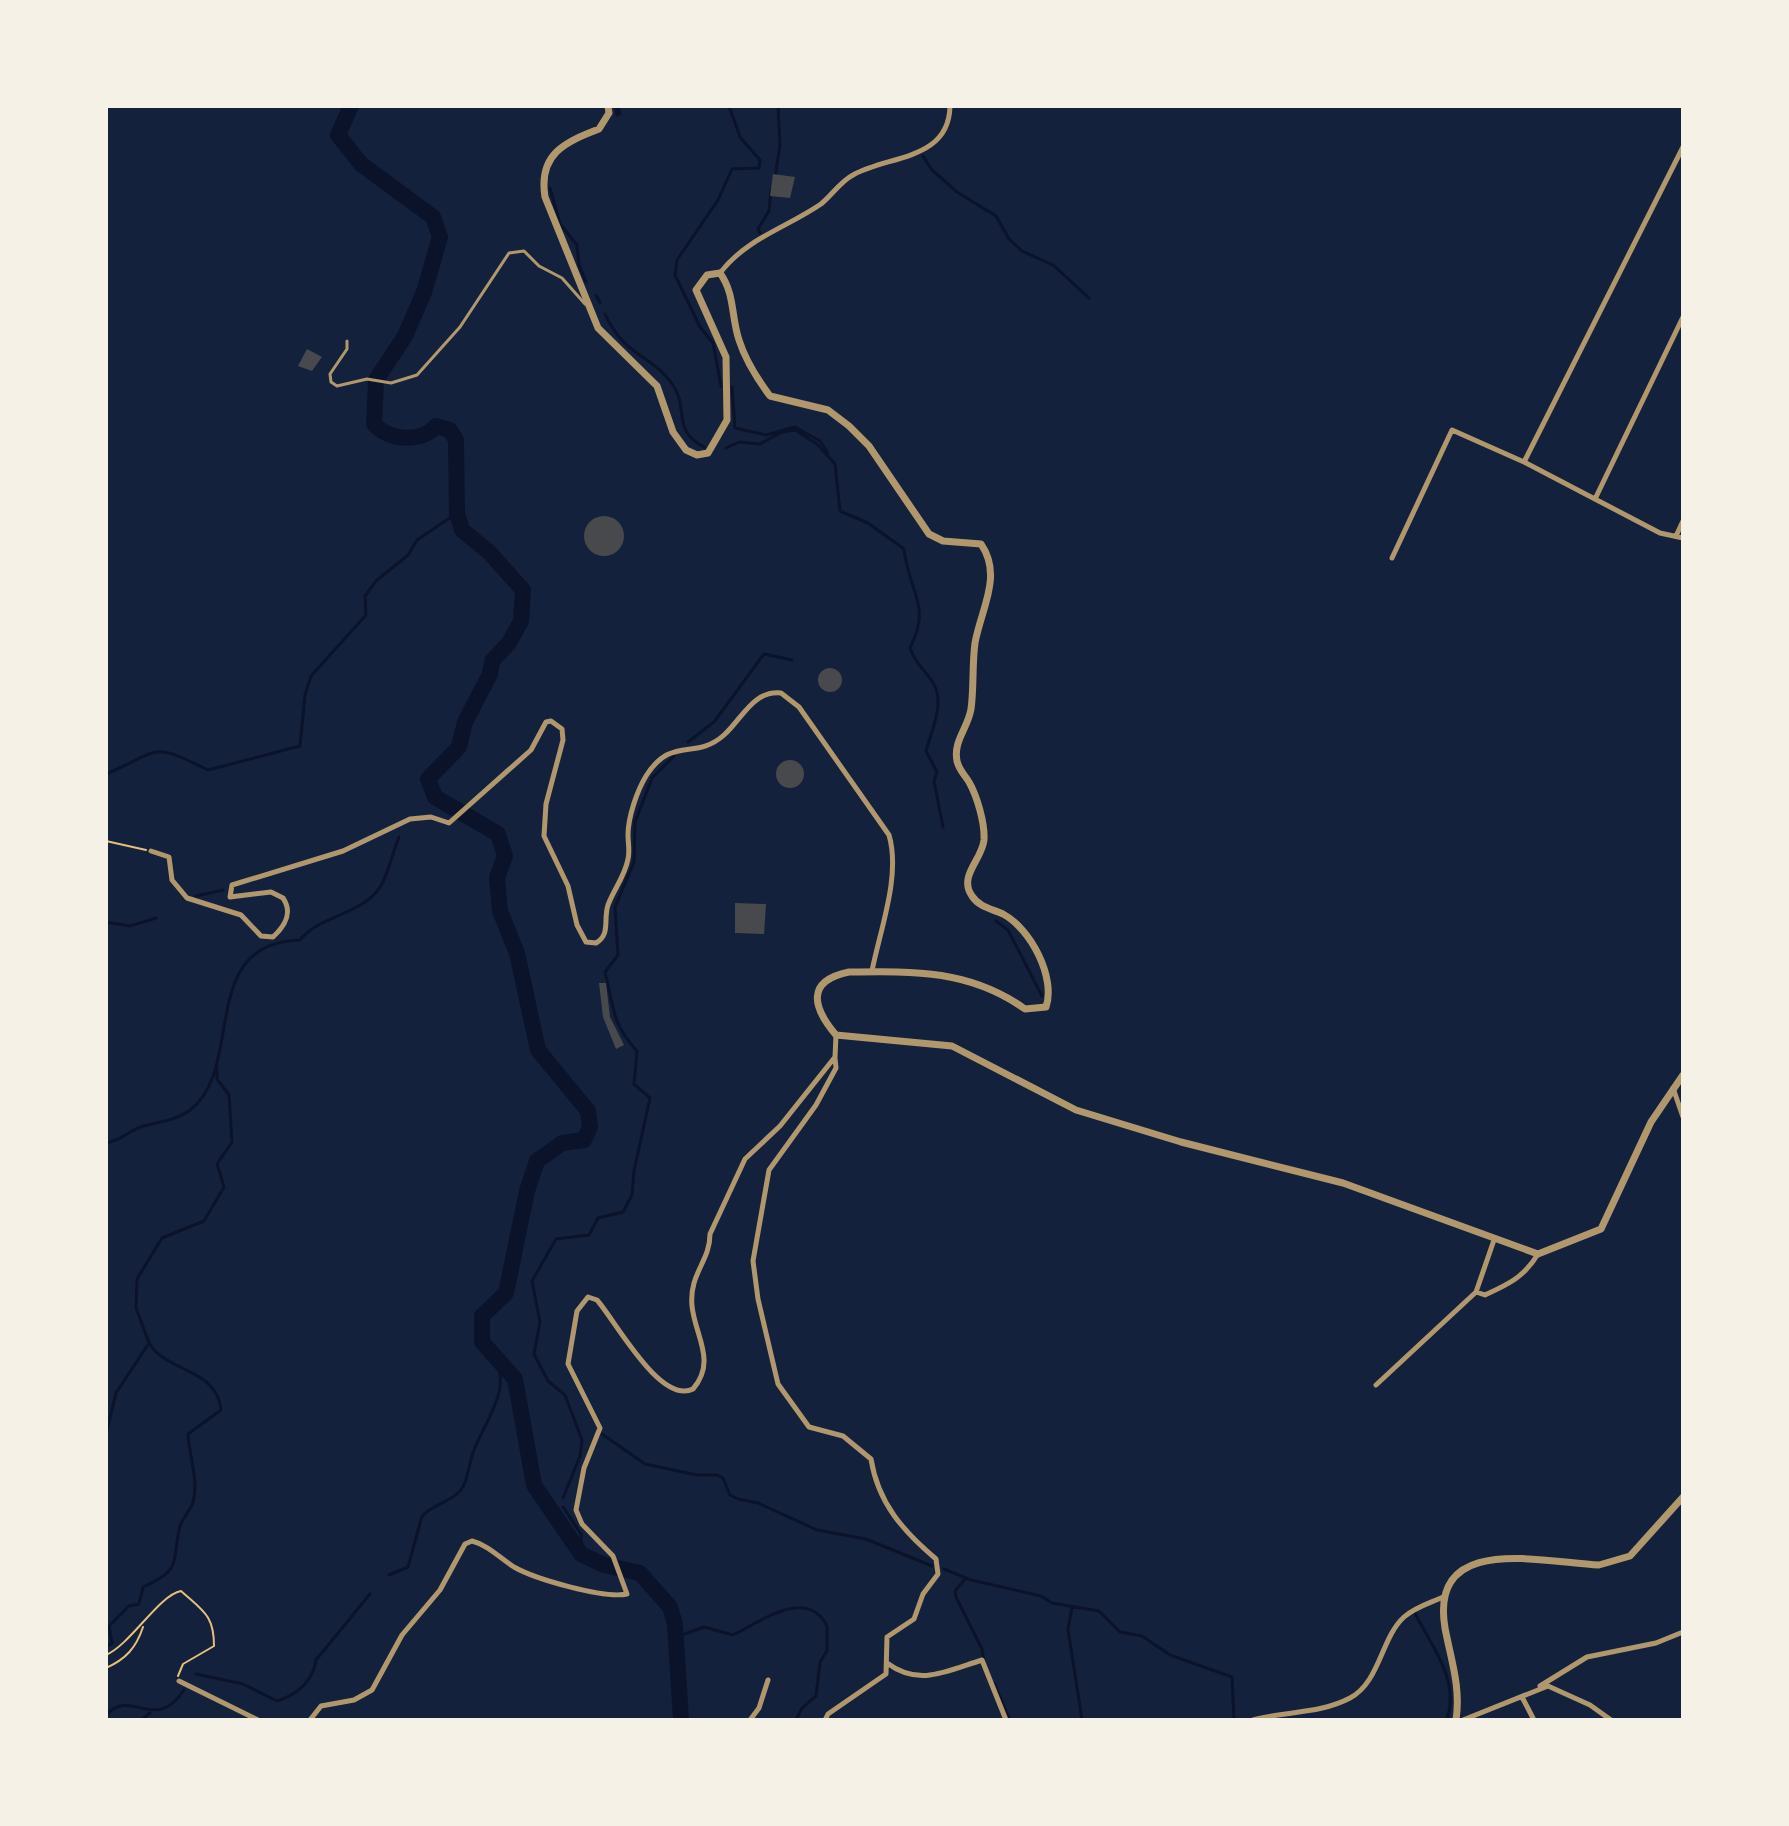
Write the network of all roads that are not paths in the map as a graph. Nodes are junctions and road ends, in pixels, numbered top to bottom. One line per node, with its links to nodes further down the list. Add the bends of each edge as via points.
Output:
1 (608, 106): 5 (street, via 599,129 558,149 543,184 553,223)
2 (950, 106): 4 (street, via 950,121 928,148 849,176 819,205 737,251)
3 (1683, 147): 8 (street)
4 (720, 273): 5 (street, via 707,275 696,290 726,357 727,420 711,449 702,454 686,450 673,432 657,386 606,339); 15 (street, via 730,286 739,341 770,396 828,410 869,446 929,534 965,546 981,544 991,558 991,586 975,642 971,712 955,750 976,797 984,841 968,889 975,901 1005,915 1025,934 1051,992 1046,1007 1025,1009 998,990 949,974)
5 (588, 302): 7 (lane, via 524,251 509,253 460,327 417,375 391,383 372,379 337,386 330,374)
6 (1683, 317): 9 (street)
7 (347, 341)
8 (1524, 462): 9 (street); 13 (street, via 1452,430)
9 (1595, 499): 11 (street)
10 (1683, 521): 11 (street)
11 (1676, 536): 12 (street)
12 (1683, 538)
13 (1392, 558)
14 (151, 851): 15 (street, via 169,857 172,880 187,898 241,915 261,936 273,937 288,916 283,898 271,892 230,897 232,885 343,851 410,819 431,817 449,823 531,750 551,721 562,729 563,740 546,804 544,836 568,886 577,925 586,942 596,943 606,931 609,904 624,874 627,832 646,776 665,754 705,748 754,702 781,693 799,707 889,835 892,871)
15 (872, 971): 16 (street, via 834,975 821,987 816,1000 820,1017)
16 (836, 1035): 17 (street); 21 (street, via 952,1046 1076,1110 1343,1183)
17 (835, 1057): 28 (street, via 836,1068 816,1105 769,1170 753,1261 778,1384 809,1427 843,1436 871,1459 888,1510 936,1559 938,1574 914,1619 887,1637); 34 (street, via 780,1126 745,1159 710,1234 710,1247 694,1275 692,1306 705,1352 703,1375 693,1389 677,1390 661,1381 597,1300 588,1297 577,1311 568,1364 600,1428 584,1468 576,1510 582,1524 613,1556 627,1594 597,1595 516,1568 472,1541 465,1544 429,1607 402,1635 372,1690 354,1700 321,1706)
18 (1683, 1075): 19 (street)
19 (1673, 1086): 20 (street); 22 (street, via 1601,1229)
20 (1683, 1117)
21 (1494, 1240): 22 (street); 23 (street)
22 (1538, 1254): 23 (street, via 1525,1275 1485,1295)
23 (1476, 1292): 24 (street)
24 (1376, 1385)
25 (1683, 1497): 26 (street, via 1630,1556 1599,1565 1470,1563 1451,1580)
26 (1443, 1597): 38 (street, via 1403,1618 1380,1662 1352,1697 1311,1711); 39 (street, via 1458,1683)
27 (1683, 1632): 31 (street, via 1587,1657)
28 (887, 1663): 36 (street, via 881,1680); 37 (street, via 912,1678 982,1660)
29 (768, 1680): 35 (street)
30 (179, 1681): 33 (street)
31 (1539, 1687): 32 (street); 42 (street, via 1560,1689)
32 (1522, 1697): 40 (street); 41 (street)
33 (258, 1720)
34 (310, 1720)
35 (750, 1720)
36 (825, 1720)
37 (1006, 1720)
38 (1253, 1720)
39 (1456, 1720)
40 (1463, 1720)
41 (1534, 1720)
42 (1611, 1720)

